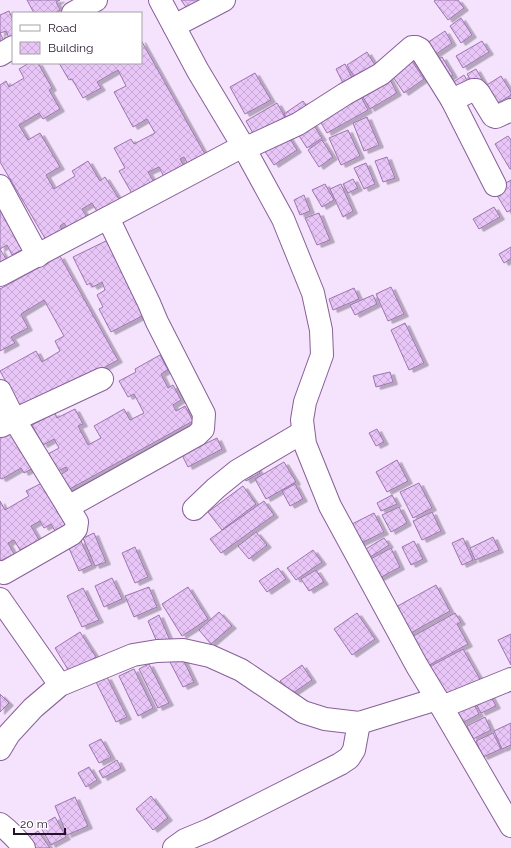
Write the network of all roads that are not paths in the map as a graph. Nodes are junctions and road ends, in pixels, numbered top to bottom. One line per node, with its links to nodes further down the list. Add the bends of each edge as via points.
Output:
1 (96, 0): 4 (street)
2 (160, 0): 5 (street)
3 (224, 0): 5 (street)
4 (75, 12)
5 (174, 26): 10 (street)
6 (12, 48): 7 (street)
7 (0, 55)
8 (452, 100): 9 (street, via 476,90 493,116); 10 (street, via 420,49 416,47 381,74 298,124); 11 (street)
9 (511, 110)
10 (244, 148): 13 (street); 19 (street, via 283,219 313,293 321,330 322,355 305,402)
11 (495, 185)
12 (0, 186): 14 (street)
13 (108, 218): 14 (street); 20 (street, via 204,414 203,429 197,435)
14 (38, 256): 15 (street)
15 (0, 275)
16 (102, 379): 18 (street)
17 (0, 391): 18 (street)
18 (7, 423): 20 (street)
19 (303, 432): 21 (street, via 237,471); 26 (street, via 305,444 330,506 417,666)
20 (68, 507): 22 (street, via 77,522 72,534 4,573)
21 (194, 509)
22 (0, 572)
23 (0, 599): 25 (street)
24 (511, 679): 26 (street)
25 (60, 685): 27 (street, via 133,655 183,650 210,656 241,670 304,712 325,720); 28 (street, via 33,708 9,734)
26 (440, 703): 27 (street); 30 (street)
27 (359, 723): 32 (street, via 354,750 349,758 185,840)
28 (0, 749)
29 (0, 824): 31 (street)
30 (511, 826)
31 (24, 848)
32 (174, 848)

